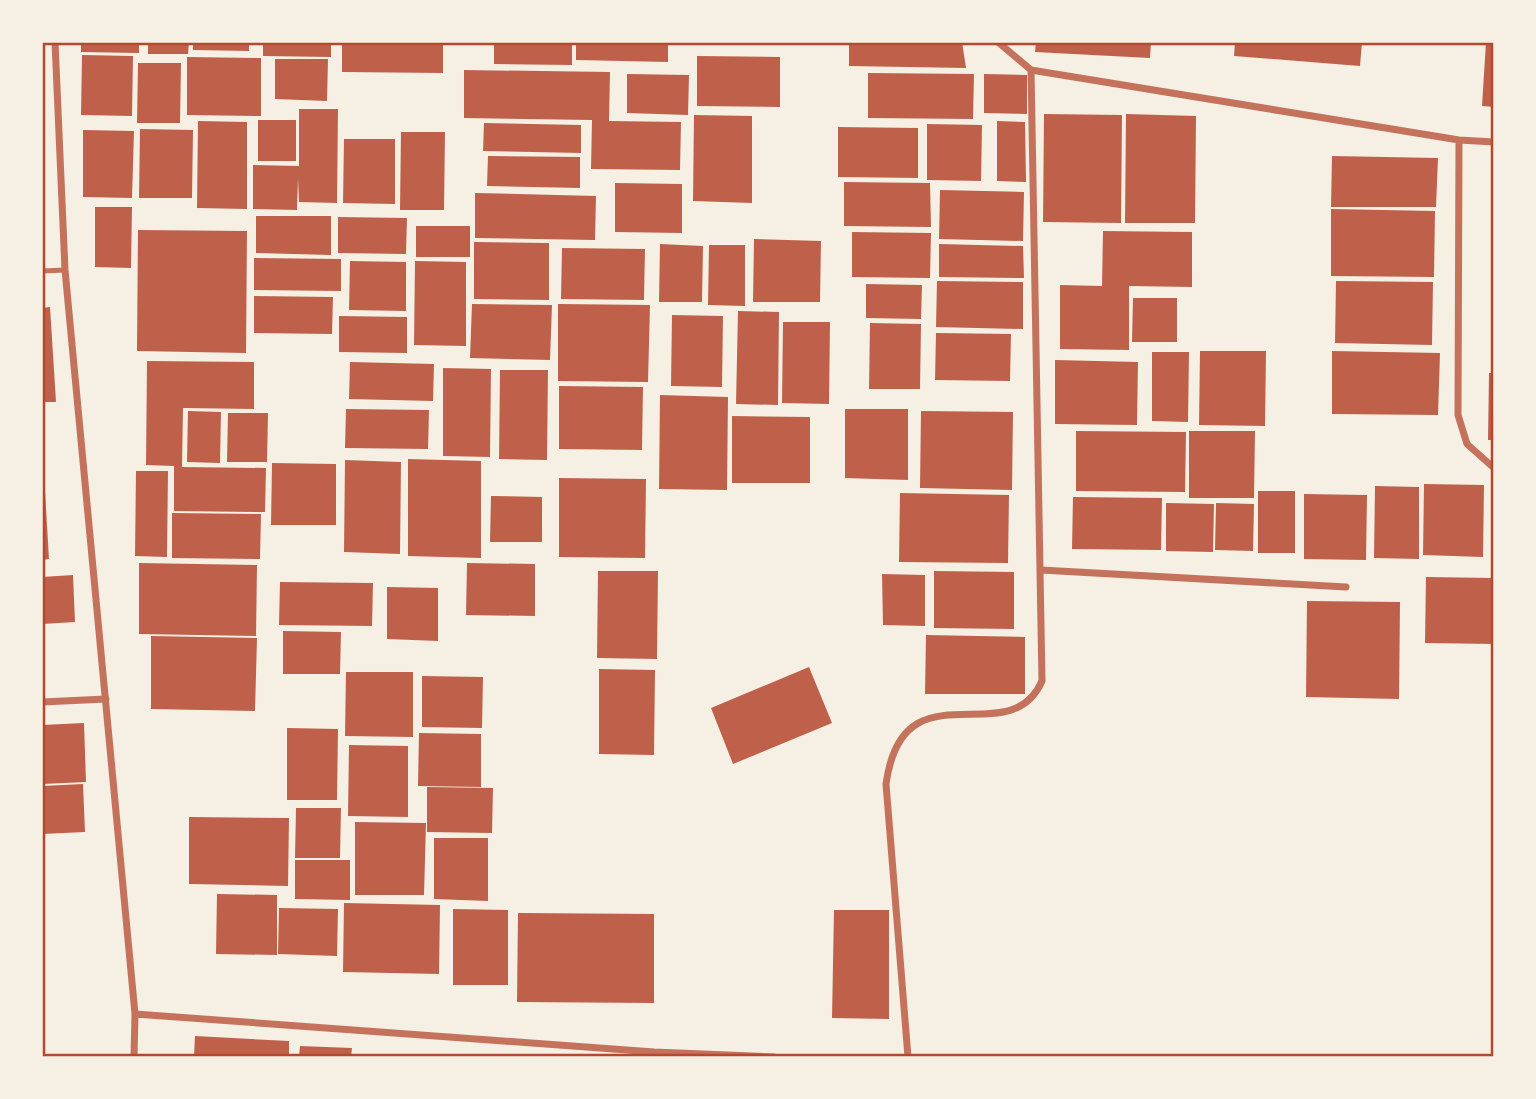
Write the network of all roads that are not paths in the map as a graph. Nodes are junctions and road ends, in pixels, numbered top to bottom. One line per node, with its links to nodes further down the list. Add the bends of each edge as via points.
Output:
1 (55, 42): 6 (street)
2 (998, 42): 3 (street)
3 (1031, 70): 4 (street); 9 (street)
4 (1460, 140): 5 (street); 8 (street, via 1458,415 1467,444)
5 (1494, 142)
6 (65, 270): 7 (lane); 11 (street)
7 (42, 271)
8 (1494, 468)
9 (1041, 570): 10 (street); 17 (street, via 1042,681 1036,694 1018,709 926,720 899,739 889,762 886,784)
10 (1346, 587)
11 (106, 699): 12 (street); 13 (street)
12 (42, 702)
13 (135, 1014): 14 (street); 15 (street)
14 (654, 1054): 16 (street)
15 (134, 1057)
16 (774, 1057)
17 (908, 1057)

